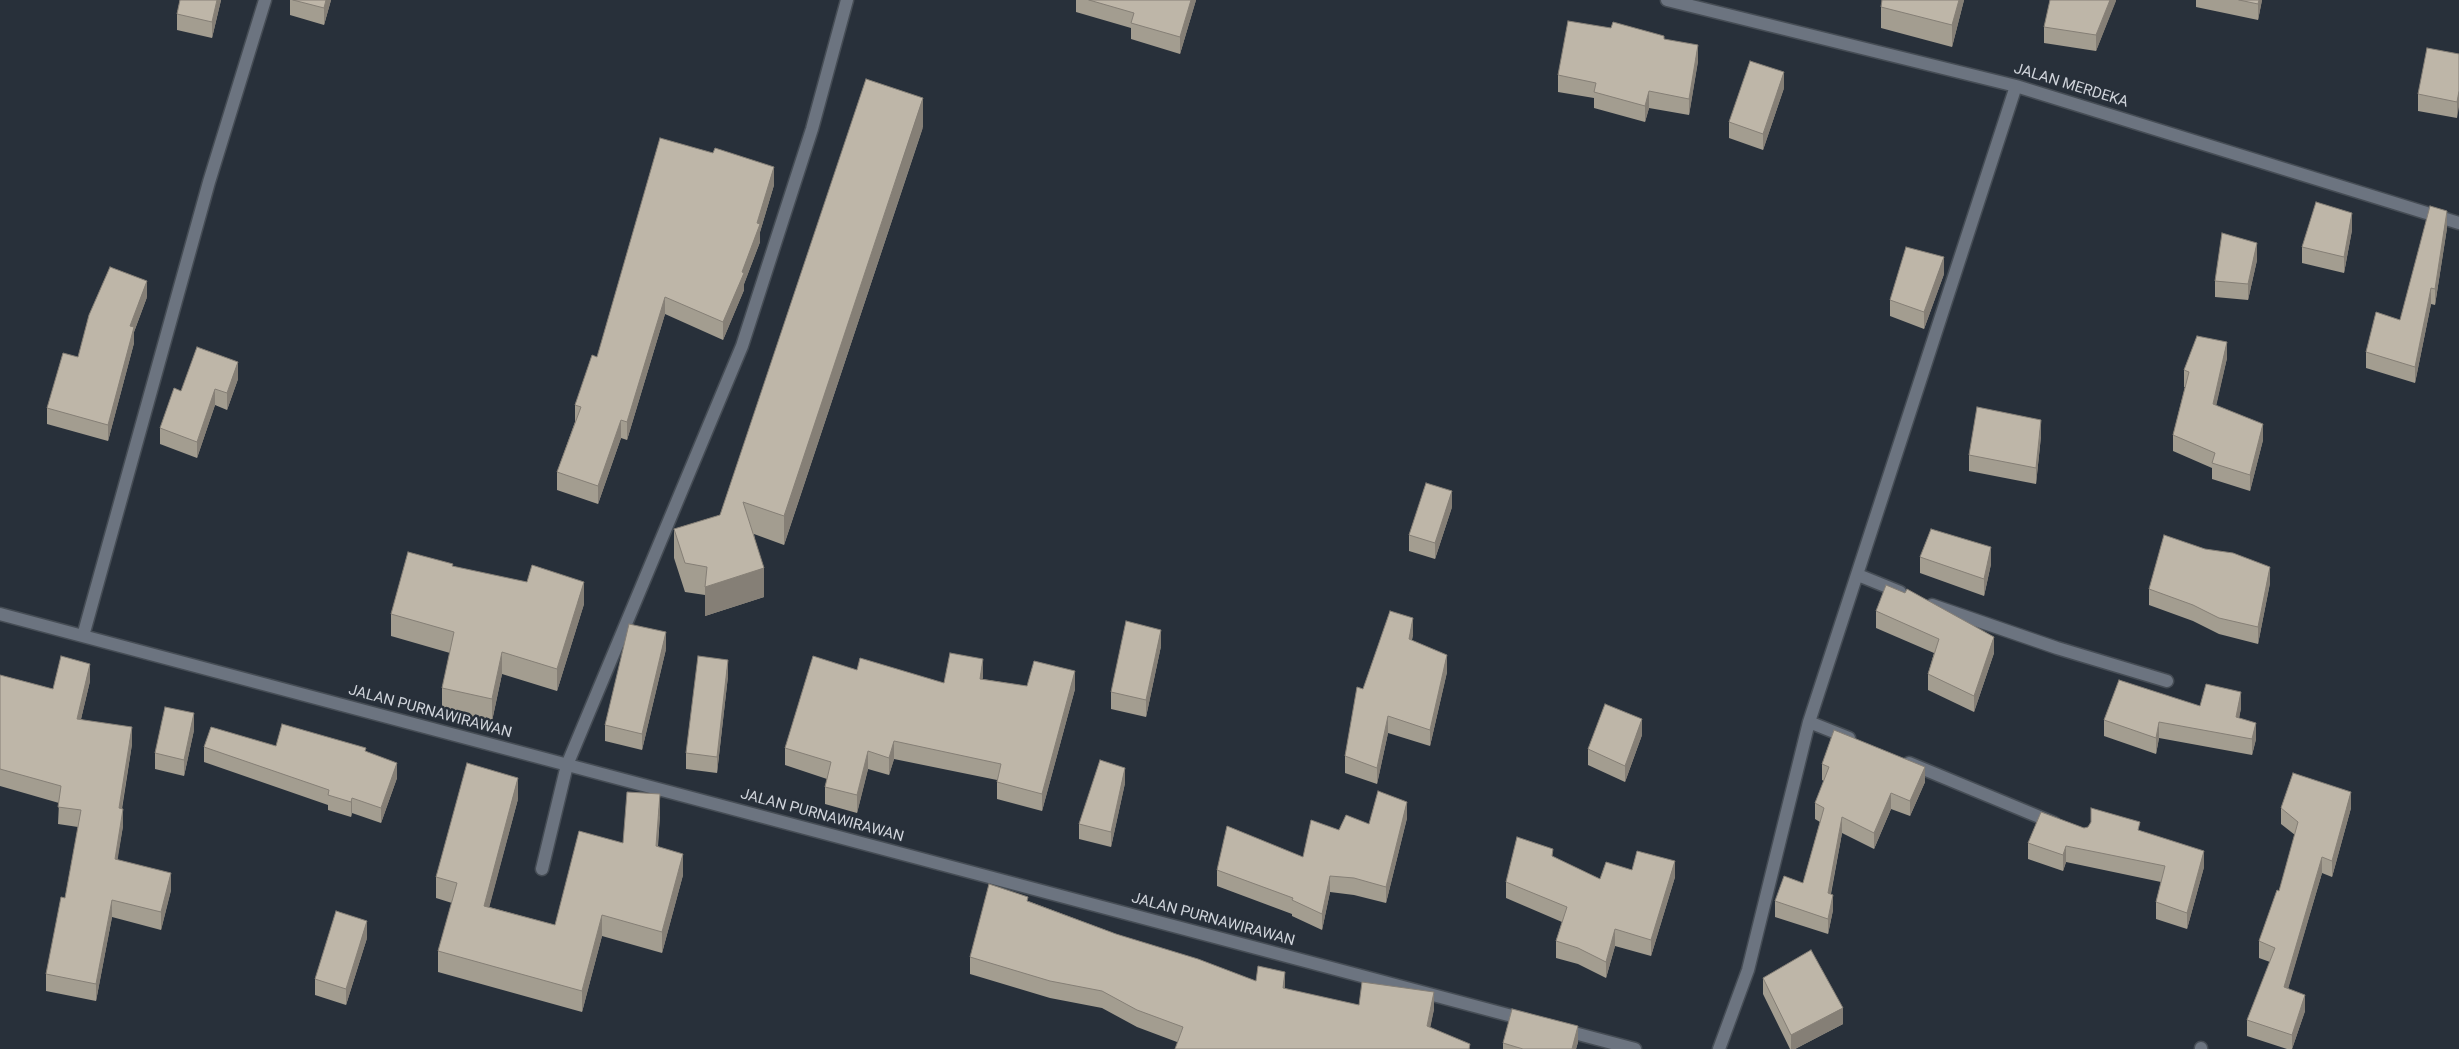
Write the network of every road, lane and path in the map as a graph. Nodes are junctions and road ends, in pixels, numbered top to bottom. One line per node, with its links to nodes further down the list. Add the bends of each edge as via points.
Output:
1 (265, 0): 8 (street, via 209,182)
2 (847, 0): 13 (street, via 812,128 742,346)
3 (1667, 0): 4 (street, JALAN MERDEKA)
4 (2016, 86): 5 (street, JALAN MERDEKA); 6 (street)
5 (2459, 223)
6 (1858, 575): 9 (street, via 1967,619); 10 (street)
7 (0, 614): 8 (street, JALAN PURNAWIRAWAN)
8 (83, 636): 13 (street, JALAN PURNAWIRAWAN)
9 (2166, 681)
10 (1809, 722): 11 (street); 17 (street, via 1748,970)
11 (1864, 744)
12 (1901, 760): 14 (street)
13 (567, 765): 15 (street); 16 (street, JALAN PURNAWIRAWAN)
14 (2065, 828)
15 (542, 868)
16 (1635, 1049)
17 (1719, 1049)

